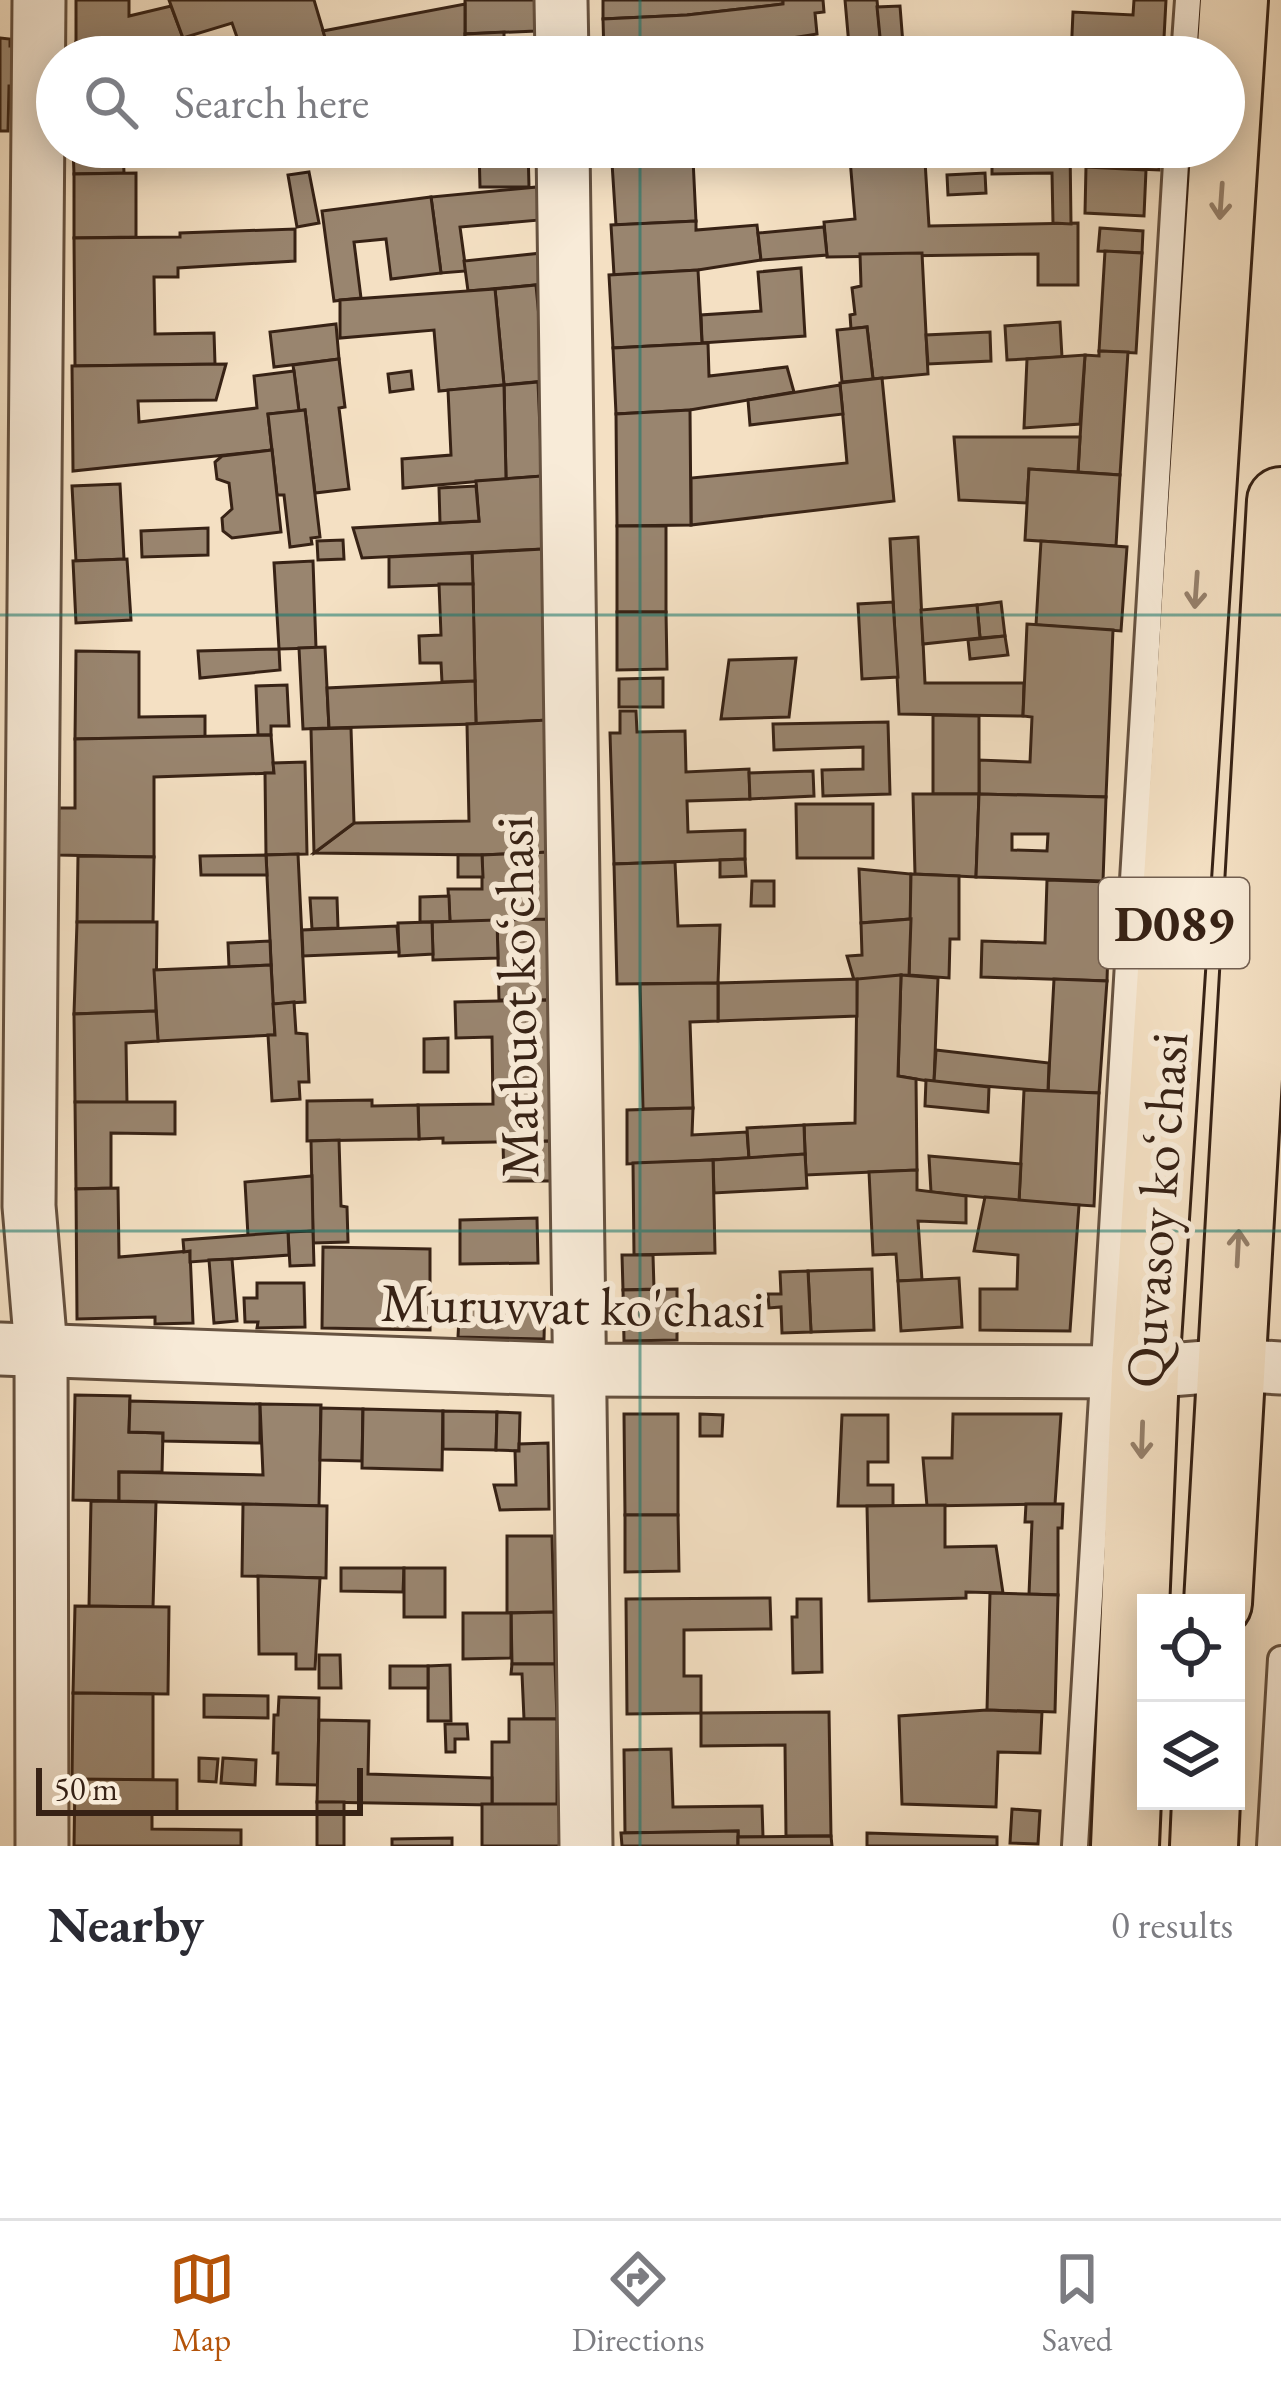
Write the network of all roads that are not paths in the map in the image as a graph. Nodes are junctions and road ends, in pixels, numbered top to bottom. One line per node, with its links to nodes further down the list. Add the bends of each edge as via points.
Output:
1 (39, 0): 5 (street)
2 (561, 0): 6 (street)
3 (1188, 0): 7 (lane)
4 (1234, 0): 8 (main road, Quvasoy koʻchasi / D089, one-way to 8)
5 (39, 36)
6 (562, 36)
7 (1185, 36)
8 (1231, 36)
9 (38, 168): 15 (street, via 29,1206)
10 (563, 168): 17 (street, Matbuot koʻchasi)
11 (1177, 168): 18 (lane)
12 (1220, 168): 18 (main road, Quvasoy koʻchasi / D089, one-way to 18)
13 (1281, 501): 14 (main road, Quvasoy koʻchasi / D089)
14 (1271, 848): 16 (main road, Quvasoy koʻchasi / D089, one-way to 14)
15 (20, 1349): 17 (street, Muruvvat ko'chasi); 22 (street)
16 (1256, 1366): 18 (street, Muruvvat ko'chasi); 19 (main road, Quvasoy koʻchasi / D089)
17 (582, 1370): 18 (street, Muruvvat ko'chasi); 23 (street, Matbuot koʻchasi)
18 (1123, 1371): 24 (lane); 25 (main road, Quvasoy koʻchasi / D089, one-way to 25)
19 (1219, 1594)
20 (1281, 1659): 27 (lane)
21 (1206, 1810): 26 (main road)
22 (42, 1846)
23 (586, 1846)
24 (1075, 1846)
25 (1125, 1846)
26 (1204, 1846)
27 (1270, 1846)

